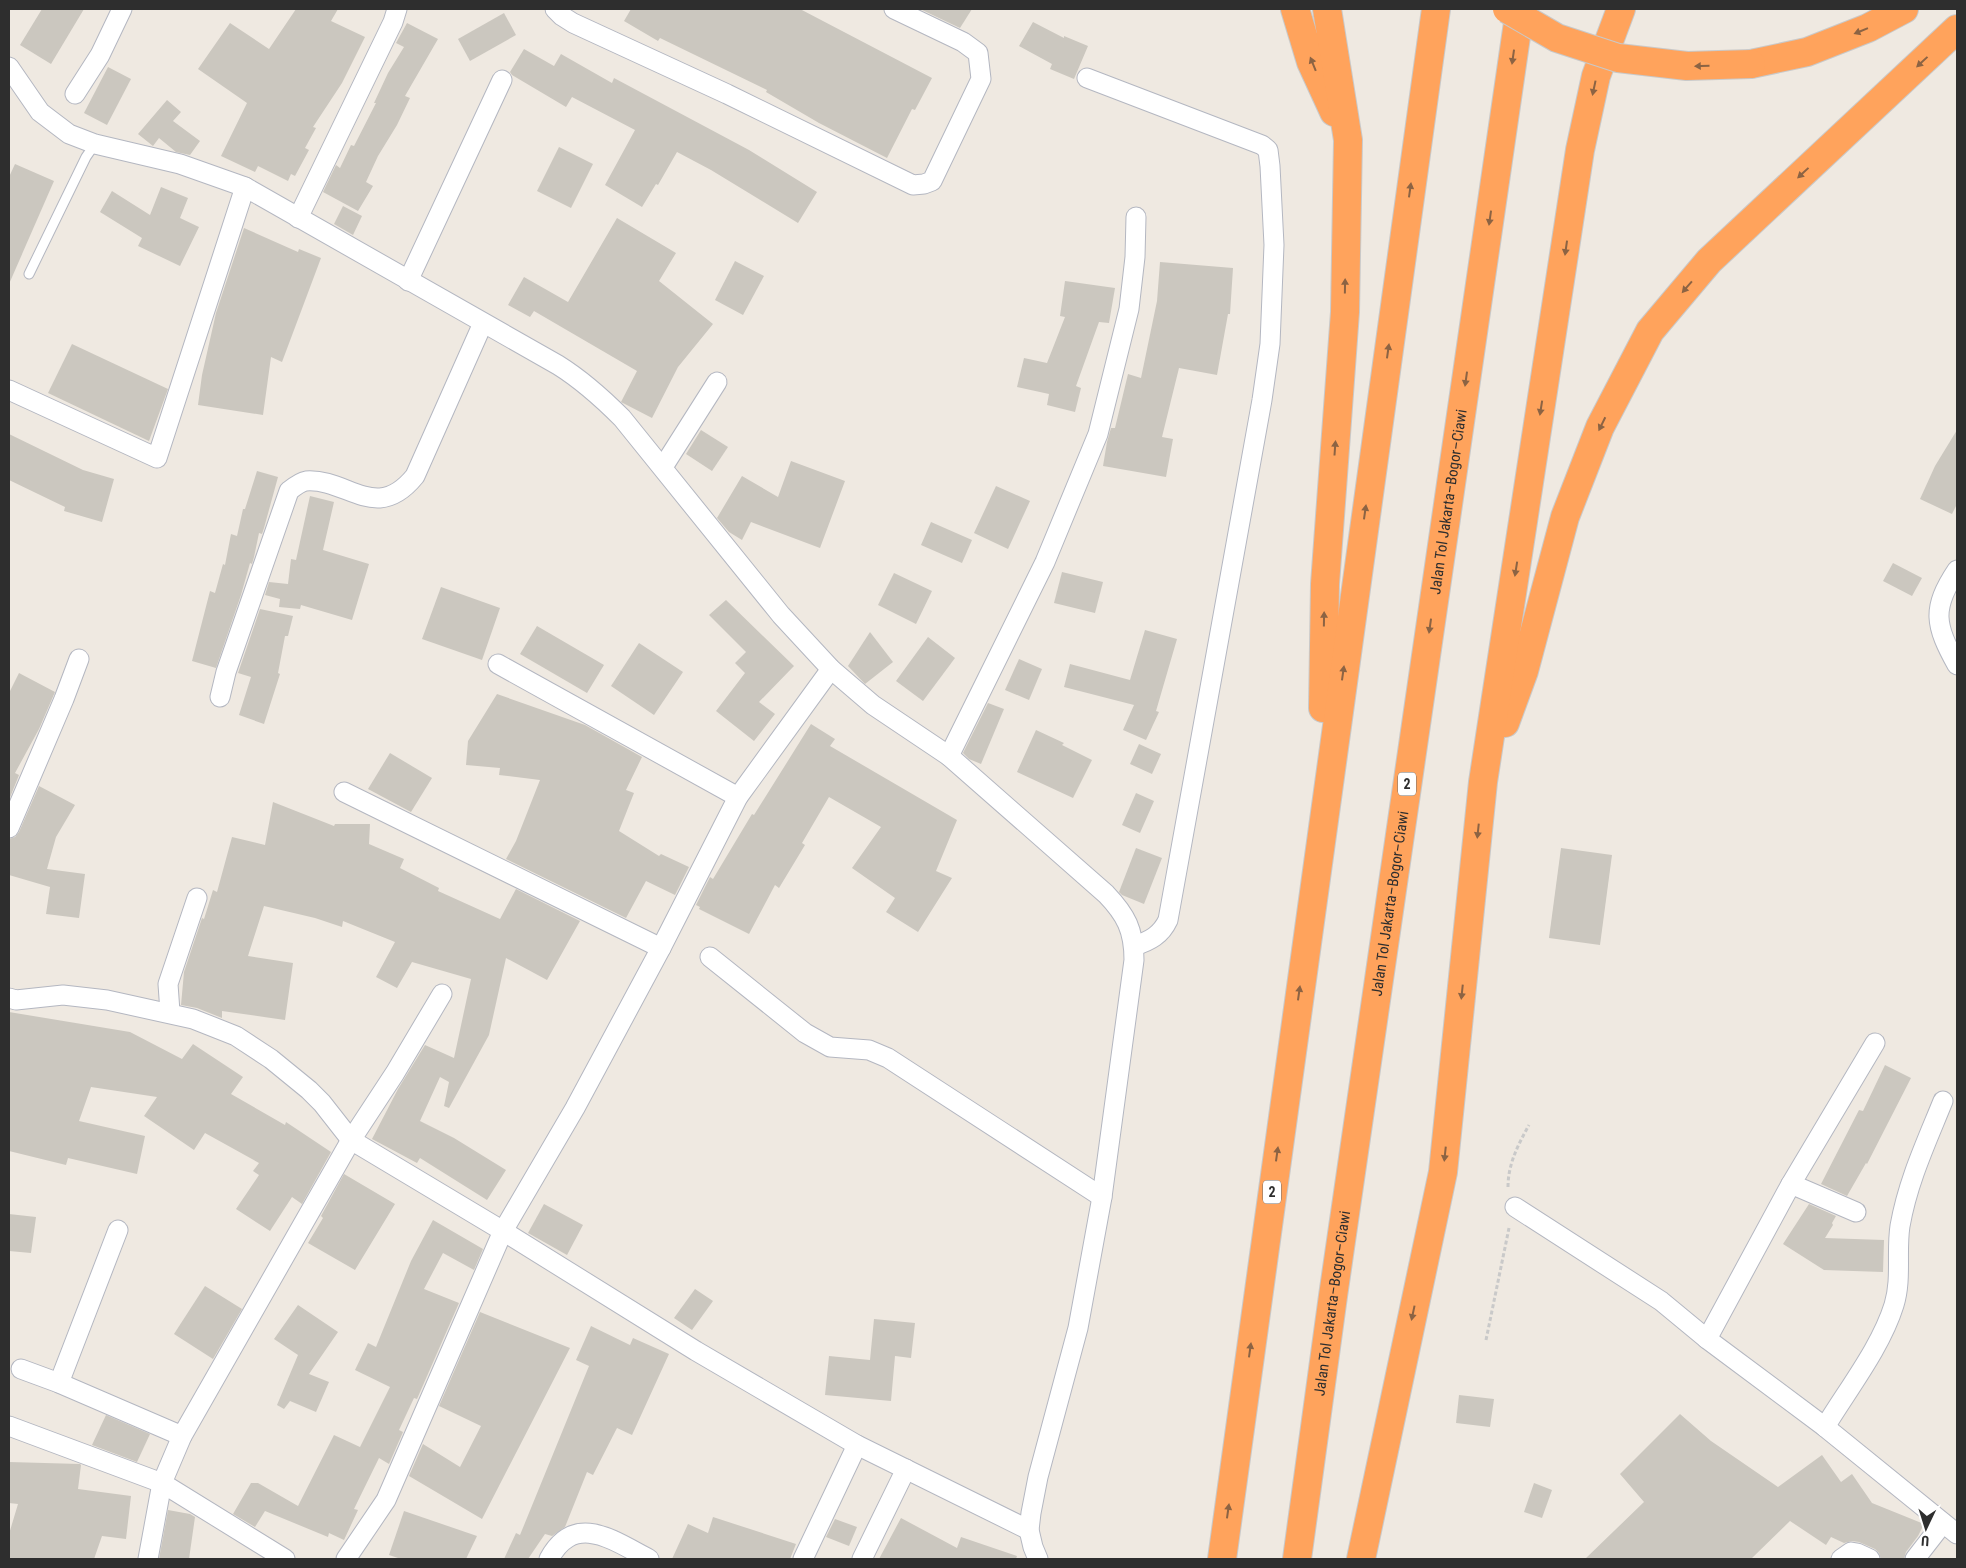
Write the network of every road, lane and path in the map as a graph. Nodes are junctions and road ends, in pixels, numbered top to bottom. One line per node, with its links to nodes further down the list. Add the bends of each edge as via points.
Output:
1 (122, 9): 16 (street, via 100,55)
2 (397, 9): 20 (street, via 394,22)
3 (555, 9): 4 (street, via 573,23 913,185 924,184 932,181 980,78 980,61 978,53 963,42)
4 (894, 9)
5 (1295, 9): 17 (highway, one-way to 5, via 1311,62)
6 (1327, 9): 17 (highway)
7 (1436, 9): 38 (highway, 2, one-way to 7)
8 (1507, 9): 11 (highway, one-way to 8, bridge, via 1868,28 1807,52 1751,64 1687,66 1618,58 1557,38)
9 (1520, 9): 78 (highway, Jalan Tol Jakarta–Bogor–Ciawi / 2, one-way to 78)
10 (1621, 9): 35 (highway, one-way to 35, via 1596,76 1580,150)
11 (1904, 9)
12 (1957, 28): 35 (highway, one-way to 35, via 1709,261 1650,331 1600,427 1565,517 1524,671)
13 (9, 67): 18 (street, via 40,112 69,134)
14 (1087, 78): 41 (street, via 1262,145 1268,150 1270,166 1274,245 1270,344 1262,400 1168,920 1159,934)
15 (502, 80): 23 (street)
16 (76, 94)
17 (1348, 140): 38 (highway, one-way to 17, via 1325,584 1345,312)
18 (95, 144): 19 (street, via 180,164); 22 (lane)
19 (246, 187): 20 (street); 26 (street, via 157,458)
20 (298, 218): 23 (street)
21 (1136, 218): 34 (street, via 1130,309 1098,434 1045,562)
22 (29, 274)
23 (408, 281): 24 (street)
24 (483, 323): 27 (street, via 578,378 622,418); 33 (street, via 415,476 406,487 392,495 376,498 305,481 289,490)
25 (717, 382): 27 (street)
26 (9, 390)
27 (663, 467): 32 (street, via 781,615)
28 (1957, 570): 31 (street, via 1938,606 1938,617 1947,646)
29 (79, 659): 39 (street)
30 (498, 664): 37 (street)
31 (1957, 664)
32 (830, 669): 34 (street, via 873,705); 37 (street)
33 (220, 697)
34 (949, 756): 41 (street, via 1106,894 1124,916)
35 (1484, 782): 79 (highway, one-way to 79, via 1443,1172)
36 (344, 792): 42 (street)
37 (738, 797): 42 (street)
38 (1322, 825): 77 (highway, 2, one-way to 38)
39 (9, 828)
40 (197, 898): 46 (street, via 168,984)
41 (1134, 946): 52 (street)
42 (661, 948): 56 (street, via 575,1108)
43 (710, 957): 52 (street, via 805,1033 830,1046 869,1050 888,1058)
44 (442, 994): 50 (street)
45 (9, 998): 46 (street, via 63,995)
46 (170, 1012): 50 (street, via 236,1036 271,1059 322,1103)
47 (1875, 1043): 51 (street)
48 (1943, 1101): 62 (street, via 1908,1189 1900,1229 1898,1289 1889,1320)
49 (1529, 1125): 53 (path, via 1515,1150 1508,1176 1508,1198)
50 (350, 1140): 56 (street); 63 (street)
51 (1791, 1184): 54 (street); 57 (street)
52 (1102, 1197): 68 (street, via 1078,1328 1038,1477)
53 (1515, 1208): 57 (street, via 1661,1301); 58 (path)
54 (1856, 1212)
55 (118, 1230): 60 (street)
56 (503, 1232): 64 (street); 71 (street, via 386,1500)
57 (1707, 1339): 62 (street)
58 (1486, 1340)
59 (21, 1369): 60 (street)
60 (60, 1383): 63 (street)
61 (9, 1426): 66 (street)
62 (1825, 1427): 67 (street)
63 (182, 1436): 66 (street)
64 (857, 1445): 65 (street); 74 (street)
65 (906, 1469): 68 (street); 75 (street)
66 (162, 1483): 69 (street); 70 (street)
67 (1950, 1529): 82 (street)
68 (1029, 1530): 76 (street)
69 (148, 1559)
70 (285, 1559)
71 (346, 1559)
72 (549, 1559): 73 (street, via 565,1538 589,1533 602,1535)
73 (649, 1559)
74 (803, 1559)
75 (862, 1559)
76 (1038, 1559)
77 (1222, 1559)
78 (1297, 1559)
79 (1361, 1559)
80 (1841, 1559): 81 (street, via 1850,1552)
81 (1870, 1559)
82 (1915, 1559)

